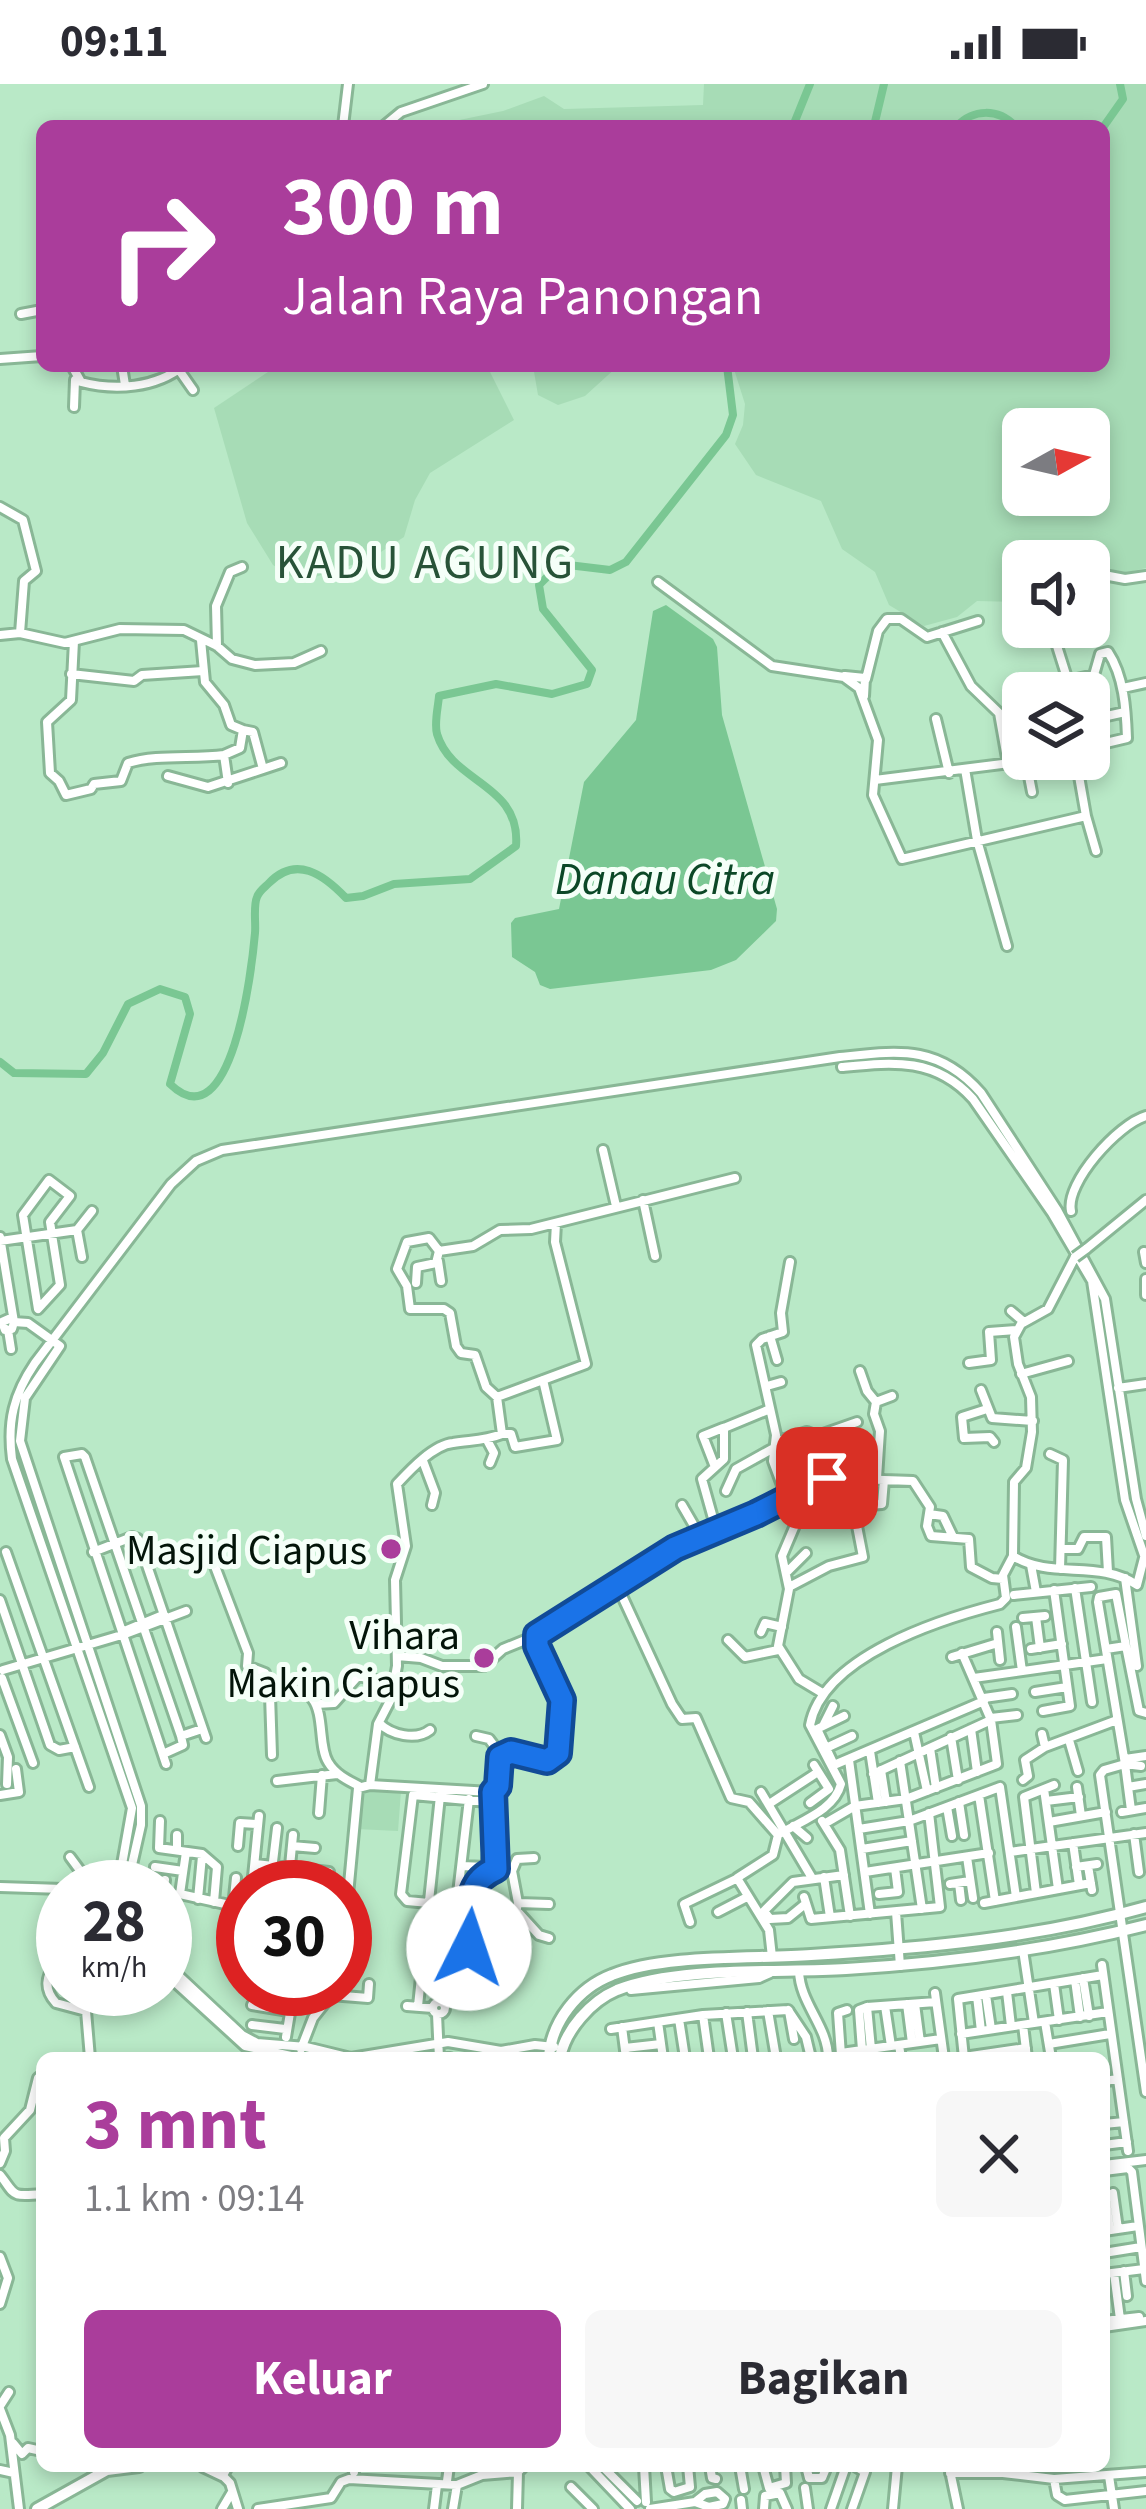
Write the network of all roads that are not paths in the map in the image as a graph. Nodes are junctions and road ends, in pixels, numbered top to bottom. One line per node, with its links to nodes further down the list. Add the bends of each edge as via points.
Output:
1 (348, 84): 3 (street)
2 (483, 84): 4 (street)
3 (344, 120)
4 (391, 120)
5 (36, 311): 6 (street)
6 (21, 314)
7 (36, 356): 8 (street)
8 (0, 358)
9 (74, 372): 13 (street)
10 (123, 372): 14 (street)
11 (176, 372): 14 (street)
12 (183, 372): 15 (street)
13 (76, 378): 14 (street); 16 (street)
14 (125, 385)
15 (193, 390)
16 (74, 407)
17 (0, 507): 24 (street, via 23,520 36,571 24,581)
18 (242, 567): 28 (street, via 230,572 216,606)
19 (1110, 576): 20 (street)
20 (1146, 576)
21 (658, 582): 33 (street, via 772,666)
22 (978, 622): 23 (street)
23 (941, 632): 34 (street, via 927,637 887,619); 42 (street, via 971,686 999,713)
24 (20, 634): 25 (street); 27 (street)
25 (0, 635)
26 (201, 639): 27 (street, via 184,630 120,629); 28 (street); 31 (street)
27 (74, 641): 32 (street)
28 (217, 646): 30 (street, via 254,665 295,663)
29 (1057, 648): 36 (street, via 1067,680 1094,675 1098,655 1108,652)
30 (321, 651)
31 (202, 671): 32 (street, via 134,681); 41 (street, via 231,725)
32 (70, 674): 44 (street, via 69,704 47,722 50,773 65,795 121,781 128,763 145,758)
33 (844, 676): 34 (street); 37 (street)
34 (866, 679): 37 (street)
35 (1146, 683): 36 (street)
36 (1123, 688): 38 (street)
37 (864, 700): 51 (street, via 878,740)
38 (1124, 712): 39 (street); 43 (street, via 1126,739)
39 (1110, 715)
40 (937, 718): 49 (street)
41 (243, 730): 44 (street, via 240,748); 48 (street, via 253,732)
42 (1002, 730)
43 (1110, 742)
44 (224, 755): 54 (street)
45 (281, 763): 48 (street)
46 (1002, 765): 47 (street)
47 (965, 769): 49 (street); 57 (street)
48 (263, 770): 54 (street)
49 (949, 773): 51 (street)
50 (168, 776): 54 (street, via 202,787)
51 (875, 780): 57 (street, via 878,809 902,859)
52 (1030, 780): 55 (street)
53 (1080, 780): 56 (street)
54 (228, 783)
55 (1032, 793)
56 (1086, 816): 57 (street); 58 (street)
57 (977, 840): 59 (street)
58 (1096, 851)
59 (1007, 946)
60 (894, 1057): 61 (street); 92 (street, via 221,1150 171,1184); 103 (street, via 965,1090 1052,1213 1096,1294)
61 (842, 1067)
62 (1146, 1116): 69 (street, via 1105,1144 1071,1195)
63 (603, 1150): 67 (street)
64 (735, 1178): 65 (street)
65 (643, 1200): 67 (street); 77 (street)
66 (1146, 1200): 88 (street, bridge, via 1075,1256 1048,1310)
67 (616, 1206): 70 (street)
68 (92, 1211): 71 (street)
69 (1071, 1211)
70 (556, 1223): 75 (street, via 500,1230 473,1246); 99 (street, via 586,1362)
71 (77, 1230): 72 (street); 78 (street)
72 (52, 1234): 73 (street); 73 (street, via 50,1222 70,1196 49,1180 23,1215); 73 (street, via 60,1285 38,1309)
73 (26, 1238): 74 (street)
74 (0, 1240): 89 (street)
75 (440, 1251): 79 (street); 106 (street, via 429,1238 404,1246 397,1269 409,1306 448,1311 456,1346 474,1354)
76 (1144, 1252): 81 (street)
77 (655, 1256)
78 (82, 1257)
79 (437, 1262): 84 (street); 85 (street, via 417,1267)
80 (790, 1262): 91 (street, via 782,1332)
81 (1146, 1263)
82 (0, 1273): 89 (street)
83 (1146, 1279): 86 (street)
84 (441, 1281)
85 (416, 1283)
86 (1146, 1295)
87 (1011, 1311): 88 (street)
88 (1024, 1322): 90 (street)
89 (7, 1323): 92 (street, via 28,1323); 93 (street)
90 (1016, 1330): 96 (street, via 988,1333 991,1360); 98 (street)
91 (770, 1336): 94 (street); 102 (street, via 756,1346)
92 (52, 1340): 168 (street, via 60,1346 25,1398 20,1441)
93 (11, 1349)
94 (777, 1360)
95 (1068, 1361): 98 (street)
96 (969, 1363)
97 (860, 1370): 107 (street)
98 (1022, 1374): 111 (street)
99 (543, 1380): 106 (street); 114 (street, via 555,1442 515,1447 511,1434)
100 (781, 1382): 102 (street)
101 (1146, 1384): 103 (street)
102 (767, 1386): 108 (street)
103 (1115, 1389): 132 (street); 141 (street, via 1125,1500)
104 (981, 1390): 109 (street)
105 (892, 1396): 107 (street)
106 (497, 1397): 114 (street)
107 (876, 1402): 123 (street)
108 (770, 1409): 112 (street); 118 (street)
109 (987, 1409): 111 (street, via 992,1418); 117 (street, via 962,1417 964,1438)
110 (857, 1421): 113 (street)
111 (1033, 1421): 140 (street, via 1026,1468 1014,1485)
112 (725, 1427): 122 (street, via 724,1457); 122 (street, via 703,1436)
113 (836, 1431): 115 (street); 124 (street, via 817,1454)
114 (502, 1434): 116 (street)
115 (796, 1438): 118 (street); 124 (street)
116 (487, 1439): 120 (street, via 448,1443); 121 (street)
117 (994, 1442)
118 (774, 1445): 125 (street, via 736,1469); 126 (street)
119 (1050, 1454): 136 (street, via 1063,1460)
120 (423, 1461): 127 (street); 170 (street, via 397,1484 406,1546 394,1587)
121 (490, 1462)
122 (715, 1467): 130 (street, via 702,1479)
123 (881, 1479): 124 (street); 129 (street, via 914,1481); 152 (street, via 882,1504 868,1505 857,1526 863,1557)
124 (824, 1480): 126 (street)
125 (726, 1491)
126 (788, 1497): 130 (street); 145 (street, via 796,1525 782,1556)
127 (432, 1505)
128 (682, 1505): 131 (street)
129 (929, 1514): 133 (street, via 943,1516); 133 (street, via 931,1536)
130 (716, 1529): 131 (street)
131 (700, 1536): 150 (street)
132 (1146, 1536)
133 (953, 1537): 147 (street, via 970,1540 974,1570)
134 (115, 1544): 138 (street); 138 (street, via 84,1456 62,1459); 159 (street, via 138,1539); 160 (street)
135 (208, 1548): 186 (street, via 246,1665 265,1673)
136 (1062, 1549): 143 (street); 144 (street, via 1106,1537)
137 (6, 1552): 148 (street)
138 (93, 1552): 163 (street)
139 (806, 1553): 145 (street)
140 (1013, 1556): 142 (street); 147 (street)
141 (1145, 1559): 146 (street, via 1139,1583)
142 (1031, 1565): 143 (street); 155 (street)
143 (1060, 1569): 144 (street)
144 (1108, 1572): 146 (street)
145 (786, 1573): 152 (street)
146 (1125, 1577): 176 (street)
147 (1003, 1579): 184 (street, via 1003,1603 889,1642)
148 (16, 1580): 149 (street); 171 (street)
149 (0, 1585)
150 (617, 1585): 164 (street); 265 (street, via 672,1704 682,1719 696,1718 731,1798)
151 (1090, 1586): 153 (street)
152 (789, 1587): 161 (street)
153 (1076, 1588): 154 (street); 174 (street)
154 (1054, 1590): 155 (street); 166 (street)
155 (1036, 1592): 156 (street)
156 (1014, 1595)
157 (0, 1600): 177 (street)
158 (188, 1614): 159 (street, via 183,1607)
159 (164, 1617): 160 (street); 206 (street, via 204,1734)
160 (143, 1625): 163 (street); 206 (street)
161 (782, 1627): 162 (street, via 765,1623); 169 (street)
162 (761, 1632)
163 (121, 1633): 168 (street); 206 (street, via 165,1759 180,1748)
164 (537, 1635): 170 (street, via 484,1666); 216 (street, via 562,1700 558,1753 547,1761)
165 (728, 1640): 169 (street, via 746,1657)
166 (1062, 1644): 175 (street); 178 (street, via 1035,1648 1040,1616 1019,1623)
167 (1126, 1646): 172 (street); 172 (street, via 1116,1594 1098,1599); 176 (street)
168 (82, 1647): 171 (street); 287 (street, via 132,1808); 288 (street, via 141,1806)
169 (778, 1650): 184 (street)
170 (397, 1656): 181 (street)
171 (44, 1658): 177 (street); 211 (street)
172 (1107, 1658): 174 (street); 176 (street); 196 (street)
173 (1000, 1660): 180 (street, via 998,1638 957,1655)
174 (1087, 1661): 175 (street); 188 (street)
175 (1064, 1665): 178 (street); 182 (street)
176 (1133, 1665): 192 (street, via 1139,1712)
177 (23, 1666): 179 (street); 211 (street, via 52,1748)
178 (1022, 1671): 180 (street)
179 (2, 1674): 201 (street)
180 (974, 1678): 187 (street)
181 (394, 1684): 189 (street, via 358,1676 334,1703); 198 (street)
182 (1067, 1687): 183 (street); 191 (street, via 1069,1709)
183 (1035, 1692)
184 (824, 1694): 265 (street, via 810,1725 841,1789)
185 (1012, 1694): 187 (street)
186 (270, 1695): 189 (street, via 299,1693); 217 (street)
187 (984, 1699): 194 (street); 203 (street)
188 (1092, 1702)
189 (316, 1704): 228 (street, via 323,1755)
190 (833, 1706): 197 (street)
191 (1043, 1712)
192 (1146, 1713)
193 (844, 1716): 197 (street)
194 (991, 1719): 195 (street); 200 (street); 222 (street)
195 (1014, 1719)
196 (1117, 1720): 210 (street); 220 (street)
197 (824, 1724): 213 (street, via 817,1730)
198 (378, 1725): 199 (street); 202 (street, via 410,1737); 235 (street)
199 (364, 1727)
200 (971, 1729): 209 (street); 227 (street)
201 (21, 1730): 205 (street); 221 (street)
202 (430, 1730)
203 (914, 1732): 214 (street); 215 (street)
204 (1042, 1734): 212 (street)
205 (0, 1736): 234 (street)
206 (181, 1736)
207 (476, 1736): 216 (street)
208 (852, 1736): 213 (street)
209 (951, 1737): 214 (street); 231 (street)
210 (1070, 1740): 212 (street); 225 (street)
211 (75, 1747): 236 (street)
212 (1045, 1747): 232 (street, via 1025,1760)
213 (826, 1748): 218 (street, via 834,1765)
214 (926, 1750): 219 (street); 240 (street)
215 (870, 1751): 218 (street); 226 (street)
216 (501, 1755): 241 (street)
217 (272, 1756)
218 (849, 1760): 253 (street)
219 (900, 1761): 226 (street); 247 (street)
220 (1125, 1761): 223 (street); 238 (street); 256 (street, via 1100,1773)
221 (33, 1762)
222 (994, 1766): 227 (street); 237 (street)
223 (1143, 1768): 238 (street)
224 (16, 1769): 244 (street, via 19,1792)
225 (1078, 1771)
226 (877, 1772): 251 (street)
227 (977, 1772): 231 (street)
228 (337, 1774): 229 (street); 235 (street)
229 (322, 1775): 233 (street); 257 (street)
230 (779, 1778): 239 (street)
231 (958, 1780): 240 (street)
232 (1023, 1780)
233 (277, 1781)
234 (7, 1784)
235 (365, 1786): 241 (street); 293 (street)
236 (89, 1787)
237 (1000, 1787): 243 (street); 280 (street)
238 (1128, 1787): 255 (street, via 1127,1811)
239 (788, 1790): 250 (street, via 816,1768 830,1790); 252 (street)
240 (932, 1790): 247 (street)
241 (493, 1792): 299 (street)
242 (761, 1792): 252 (street)
243 (980, 1795): 249 (street); 277 (street)
244 (0, 1796)
245 (440, 1796): 246 (street); 321 (street); 321 (street, via 413,1796 402,1899)
246 (469, 1798): 298 (street); 299 (street, via 488,1802)
247 (906, 1799): 251 (street); 260 (street)
248 (1046, 1801): 259 (street, via 1078,1792); 262 (street); 278 (street, via 1049,1787 1024,1798)
249 (959, 1802): 254 (street); 254 (street, via 968,1834 948,1837)
250 (810, 1803)
251 (882, 1803): 253 (street)
252 (769, 1804): 265 (street)
253 (855, 1806): 264 (street); 295 (street, via 823,1822 839,1840)
254 (947, 1807): 258 (street)
255 (1146, 1808)
256 (1106, 1812): 259 (street); 270 (street)
257 (319, 1813)
258 (929, 1813): 260 (street); 294 (street)
259 (1081, 1816): 262 (street)
260 (909, 1820): 264 (street); 271 (street)
261 (160, 1821): 279 (street, via 158,1847)
262 (1048, 1822): 274 (street)
263 (277, 1828): 291 (street)
264 (859, 1829): 276 (street)
265 (786, 1830): 269 (street); 305 (street, via 772,1855); 306 (street)
266 (1146, 1833): 267 (street)
267 (1135, 1834): 270 (street); 284 (street)
268 (177, 1835): 279 (street)
269 (807, 1838)
270 (1109, 1838): 272 (street); 328 (street)
271 (912, 1841): 276 (street); 297 (street)
272 (1073, 1843): 274 (street); 301 (street)
273 (238, 1846): 290 (street, via 240,1823 259,1820)
274 (1052, 1846): 278 (street); 312 (street)
275 (315, 1848): 292 (street, via 292,1840)
276 (862, 1849): 303 (street)
277 (988, 1849): 280 (street); 283 (street); 296 (street)
278 (1030, 1849): 280 (street); 313 (street)
279 (181, 1851): 281 (street); 289 (street)
280 (1010, 1852): 296 (street); 316 (street)
281 (202, 1854): 317 (street); 320 (street, via 218,1871)
282 (70, 1857): 286 (street)
283 (967, 1857): 294 (street); 308 (street)
284 (1142, 1857): 304 (street)
285 (533, 1858): 302 (street, via 518,1859)
286 (72, 1860)
287 (120, 1860)
288 (133, 1860)
289 (182, 1860)
290 (254, 1860)
291 (273, 1860)
292 (291, 1860)
293 (354, 1860)
294 (935, 1862): 297 (street); 325 (street, via 941,1906)
295 (843, 1864): 303 (street); 307 (street)
296 (991, 1864): 316 (street, via 989,1902)
297 (915, 1865): 300 (street); 325 (street)
298 (462, 1866): 299 (street); 348 (street)
299 (491, 1868): 302 (street); 336 (street, via 473,1886)
300 (895, 1868): 303 (street); 327 (street, via 889,1893)
301 (1076, 1868): 309 (street); 309 (street, via 1093,1865 1091,1887)
302 (512, 1871): 323 (street)
303 (865, 1872): 307 (street); 329 (street)
304 (1138, 1872)
305 (737, 1878): 315 (street); 332 (street, via 683,1905)
306 (818, 1878): 307 (street); 331 (street); 331 (street, via 792,1883 764,1911 786,1919 804,1900 809,1919)
307 (845, 1880): 330 (street)
308 (970, 1881): 318 (street); 319 (street, via 955,1884)
309 (1079, 1885): 312 (street)
310 (0, 1888): 311 (street)
311 (36, 1888)
312 (1058, 1889): 313 (street)
313 (1036, 1893): 316 (street)
314 (192, 1897): 317 (street)
315 (747, 1897): 326 (street); 339 (street)
316 (1016, 1897)
317 (198, 1898): 320 (street)
318 (973, 1898)
319 (962, 1900)
320 (214, 1902)
321 (429, 1903): 355 (street, via 412,2006)
322 (549, 1904): 323 (street)
323 (518, 1907): 335 (street); 336 (street, via 510,1932)
324 (1146, 1907): 328 (main road)
325 (922, 1909): 327 (street)
326 (718, 1912)
327 (896, 1912): 329 (street); 337 (street)
328 (1120, 1913): 334 (street); 337 (main road)
329 (870, 1914): 330 (street)
330 (850, 1916): 331 (street)
331 (830, 1918)
332 (690, 1922)
333 (1146, 1924): 334 (main road)
334 (1124, 1930): 338 (main road); 408 (street)
335 (549, 1938)
336 (471, 1945): 341 (street)
337 (899, 1950): 339 (main road); 340 (street)
338 (1023, 1950): 340 (main road); 346 (street)
339 (778, 1957): 342 (main road); 382 (main road, via 619,1972 583,1993)
340 (900, 1966): 343 (main road)
341 (466, 1968)
342 (777, 1971): 343 (main road); 382 (main road, via 618,1990)
343 (799, 1971): 398 (street)
344 (1079, 1979): 345 (street); 359 (street, via 1102,1970); 365 (street)
345 (1054, 1984): 346 (street); 367 (street)
346 (1030, 1988): 349 (street); 369 (street)
347 (192, 1989): 385 (street, via 248,2040)
348 (448, 1992): 350 (street); 355 (street, via 445,2012)
349 (1007, 1992): 351 (street); 371 (street)
350 (498, 1995)
351 (982, 1996): 372 (street); 374 (street, via 957,2000)
352 (911, 2004): 353 (street); 376 (street, via 935,1997); 377 (street)
353 (885, 2006): 383 (street); 383 (street, via 859,2009)
354 (788, 2010): 356 (street); 373 (street); 373 (street, via 789,2040)
355 (435, 2011): 378 (street)
356 (768, 2011): 358 (street); 396 (street)
357 (847, 2011): 399 (street, via 838,2013)
358 (747, 2012): 360 (street); 395 (street)
359 (1108, 2012): 365 (street); 375 (street)
360 (726, 2013): 361 (street); 394 (street)
361 (703, 2015): 366 (street); 393 (street)
362 (86, 2016): 384 (street)
363 (288, 2016): 370 (street, via 285,2033)
364 (316, 2016): 386 (street)
365 (1084, 2016): 367 (street)
366 (679, 2019): 368 (street); 392 (street)
367 (1059, 2020): 369 (street)
368 (658, 2022): 380 (street); 389 (street, via 617,2028)
369 (1040, 2023): 371 (street); 381 (street)
370 (252, 2025)
371 (1017, 2026): 372 (street); 402 (street)
372 (986, 2031): 374 (street)
373 (805, 2034): 397 (street)
374 (961, 2034): 401 (street)
375 (1111, 2034): 381 (street); 404 (street)
376 (941, 2039): 377 (street); 400 (street)
377 (916, 2042): 383 (street)
378 (438, 2044): 379 (street); 387 (street); 388 (street)
379 (535, 2044): 382 (street); 382 (street)
380 (661, 2044): 390 (street); 391 (street)
381 (1049, 2044): 403 (street)
382 (556, 2045)
383 (880, 2049)
384 (89, 2052)
385 (290, 2052)
386 (301, 2052)
387 (389, 2052)
388 (442, 2052)
389 (626, 2052)
390 (630, 2052)
391 (662, 2052)
392 (684, 2052)
393 (708, 2052)
394 (732, 2052)
395 (752, 2052)
396 (775, 2052)
397 (808, 2052)
398 (828, 2052)
399 (842, 2052)
400 (943, 2052)
401 (963, 2052)
402 (1027, 2052)
403 (1050, 2052)
404 (1110, 2060): 405 (street)
405 (1118, 2079): 406 (street); 409 (street)
406 (1110, 2080)
407 (36, 2092): 413 (street, via 4,2138)
408 (1146, 2092)
409 (1124, 2122): 410 (street); 411 (street, via 1127,2147)
410 (1110, 2123)
411 (1110, 2146)
412 (1146, 2160): 414 (street)
413 (0, 2163)
414 (1110, 2167)
415 (1110, 2168): 419 (street, via 1132,2172)
416 (0, 2175): 417 (street, via 10,2191)
417 (36, 2193)
418 (1111, 2193): 420 (street)
419 (1138, 2226): 420 (street); 421 (street)
420 (1111, 2230)
421 (1141, 2247): 422 (street); 424 (street)
422 (1110, 2252)
423 (0, 2257): 427 (street, via 8,2278)
424 (1144, 2269): 425 (street); 426 (street)
425 (1114, 2273): 429 (street, via 1127,2296)
426 (1146, 2281)
427 (0, 2304)
428 (1146, 2318): 429 (street); 431 (street)
429 (1120, 2319): 430 (street)
430 (1110, 2322)
431 (1110, 2323)
432 (9, 2392): 433 (street)
433 (0, 2407): 434 (street)
434 (12, 2443): 435 (street, via 21,2454); 458 (street)
435 (36, 2450)
436 (0, 2470): 458 (street)
437 (105, 2472): 476 (main road)
438 (219, 2472): 466 (street)
439 (448, 2472): 462 (street)
440 (502, 2472): 462 (street)
441 (521, 2472): 483 (street)
442 (597, 2472): 472 (street)
443 (608, 2472): 472 (street)
444 (644, 2472): 472 (street)
445 (667, 2472): 446 (street, via 674,2492 690,2488)
446 (689, 2472)
447 (716, 2472): 467 (street)
448 (741, 2472): 465 (street)
449 (765, 2472): 450 (street, via 769,2488 786,2483)
450 (785, 2472)
451 (844, 2472): 487 (street)
452 (865, 2472): 488 (street)
453 (896, 2472): 489 (street)
454 (950, 2472): 490 (street)
455 (985, 2472): 461 (street)
456 (1072, 2472): 460 (street)
457 (1146, 2472): 459 (street)
458 (14, 2473): 475 (street)
459 (1108, 2476): 460 (street); 470 (street)
460 (1072, 2478): 461 (street)
461 (1054, 2479): 470 (street, via 1060,2499)
462 (447, 2484): 469 (street, via 349,2479); 481 (street); 482 (street)
463 (572, 2487): 473 (street)
464 (805, 2488): 486 (street)
465 (743, 2489)
466 (232, 2491): 477 (street); 478 (street)
467 (717, 2492): 471 (street); 474 (street, via 725,2499)
468 (1146, 2492): 470 (street)
469 (337, 2494): 479 (street); 480 (street)
470 (1112, 2495): 491 (street)
471 (695, 2502): 472 (street); 474 (street)
472 (641, 2506)
473 (586, 2507)
474 (718, 2508)
475 (19, 2509)
476 (37, 2509)
477 (222, 2509)
478 (238, 2509)
479 (258, 2509)
480 (337, 2509)
481 (434, 2509)
482 (453, 2509)
483 (517, 2509)
484 (764, 2509): 485 (street, via 765,2496 780,2493)
485 (787, 2509)
486 (808, 2509)
487 (831, 2509)
488 (852, 2509)
489 (893, 2509)
490 (958, 2509)
491 (1114, 2509)

